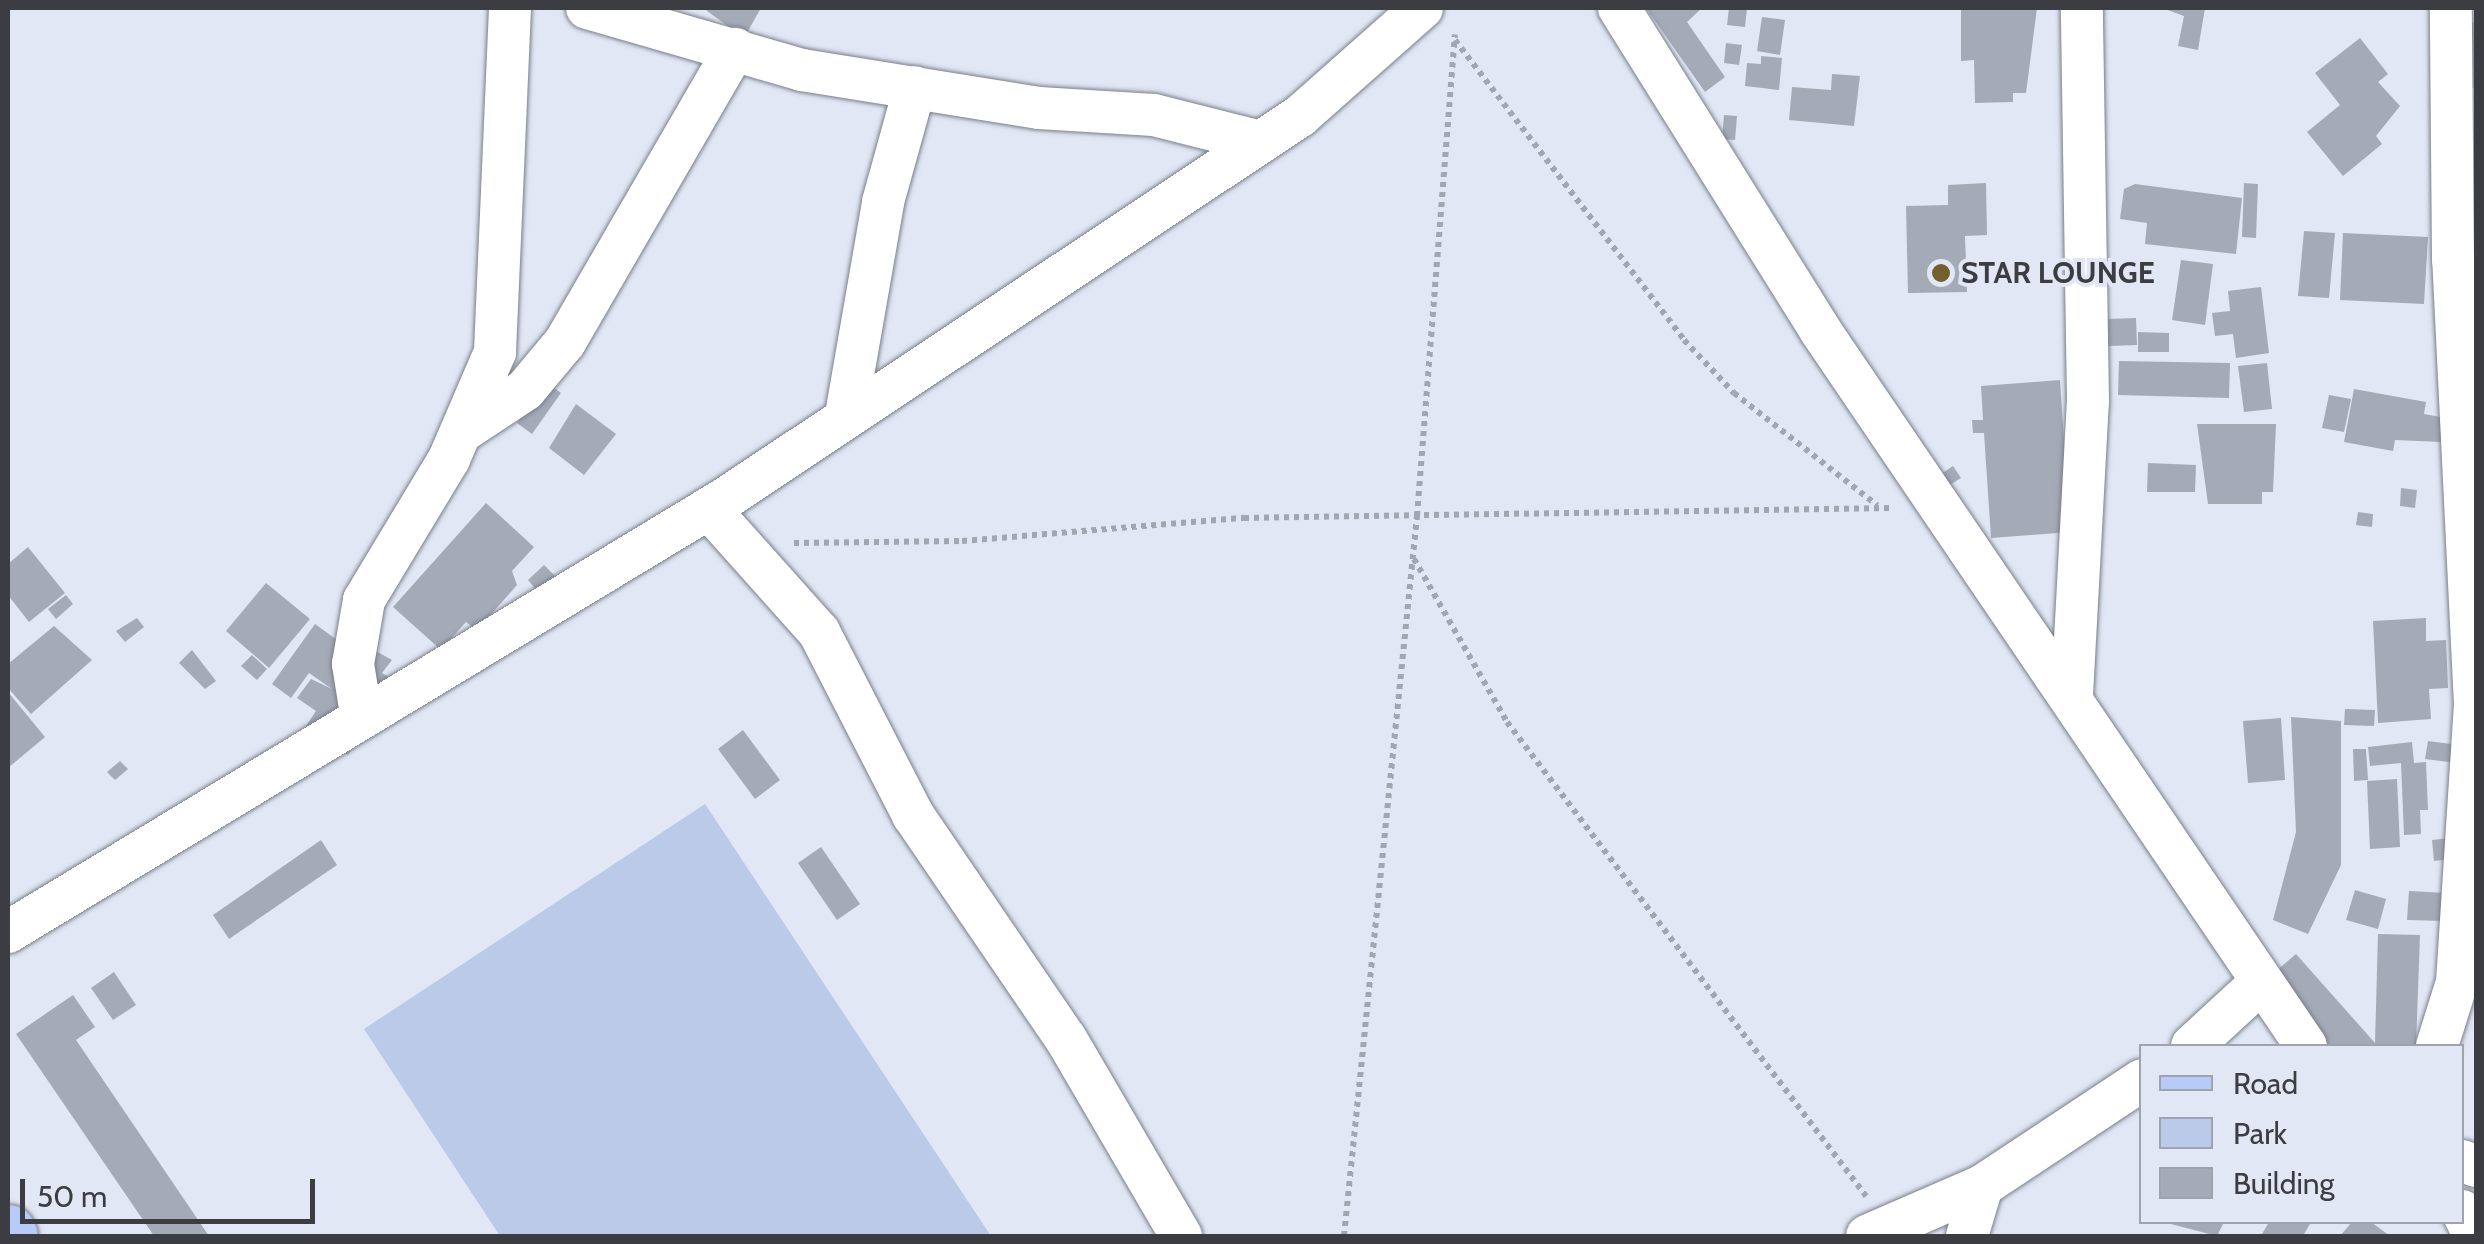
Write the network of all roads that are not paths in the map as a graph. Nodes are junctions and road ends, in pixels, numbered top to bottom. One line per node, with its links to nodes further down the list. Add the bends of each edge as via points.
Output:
1 (510, 8): 11 (street, via 495,352)
2 (587, 8): 7 (street)
3 (1618, 8): 13 (street, via 1820,330)
4 (2082, 8): 13 (street, via 2088,402)
5 (2451, 8): 19 (street, via 2453,260 2475,705 2457,982)
6 (1439, 16): 9 (street)
7 (735, 50): 8 (street); 11 (street, via 565,342 525,390)
8 (914, 88): 9 (street, via 1154,115); 10 (street, via 883,202)
9 (1261, 142): 10 (street)
10 (846, 415): 12 (street)
11 (463, 431): 14 (street, via 364,600 353,664)
12 (709, 509): 14 (street); 23 (street, via 819,632 913,815 1066,1039)
13 (2072, 695): 16 (street)
14 (361, 714): 15 (street)
15 (8, 932)
16 (2258, 985): 17 (street); 18 (street)
17 (2194, 1044)
18 (2304, 1044)
19 (2438, 1044)
20 (2139, 1082): 21 (street)
21 (1982, 1186): 22 (street); 24 (street)
22 (1877, 1230)
23 (1181, 1236)
24 (1967, 1236)

